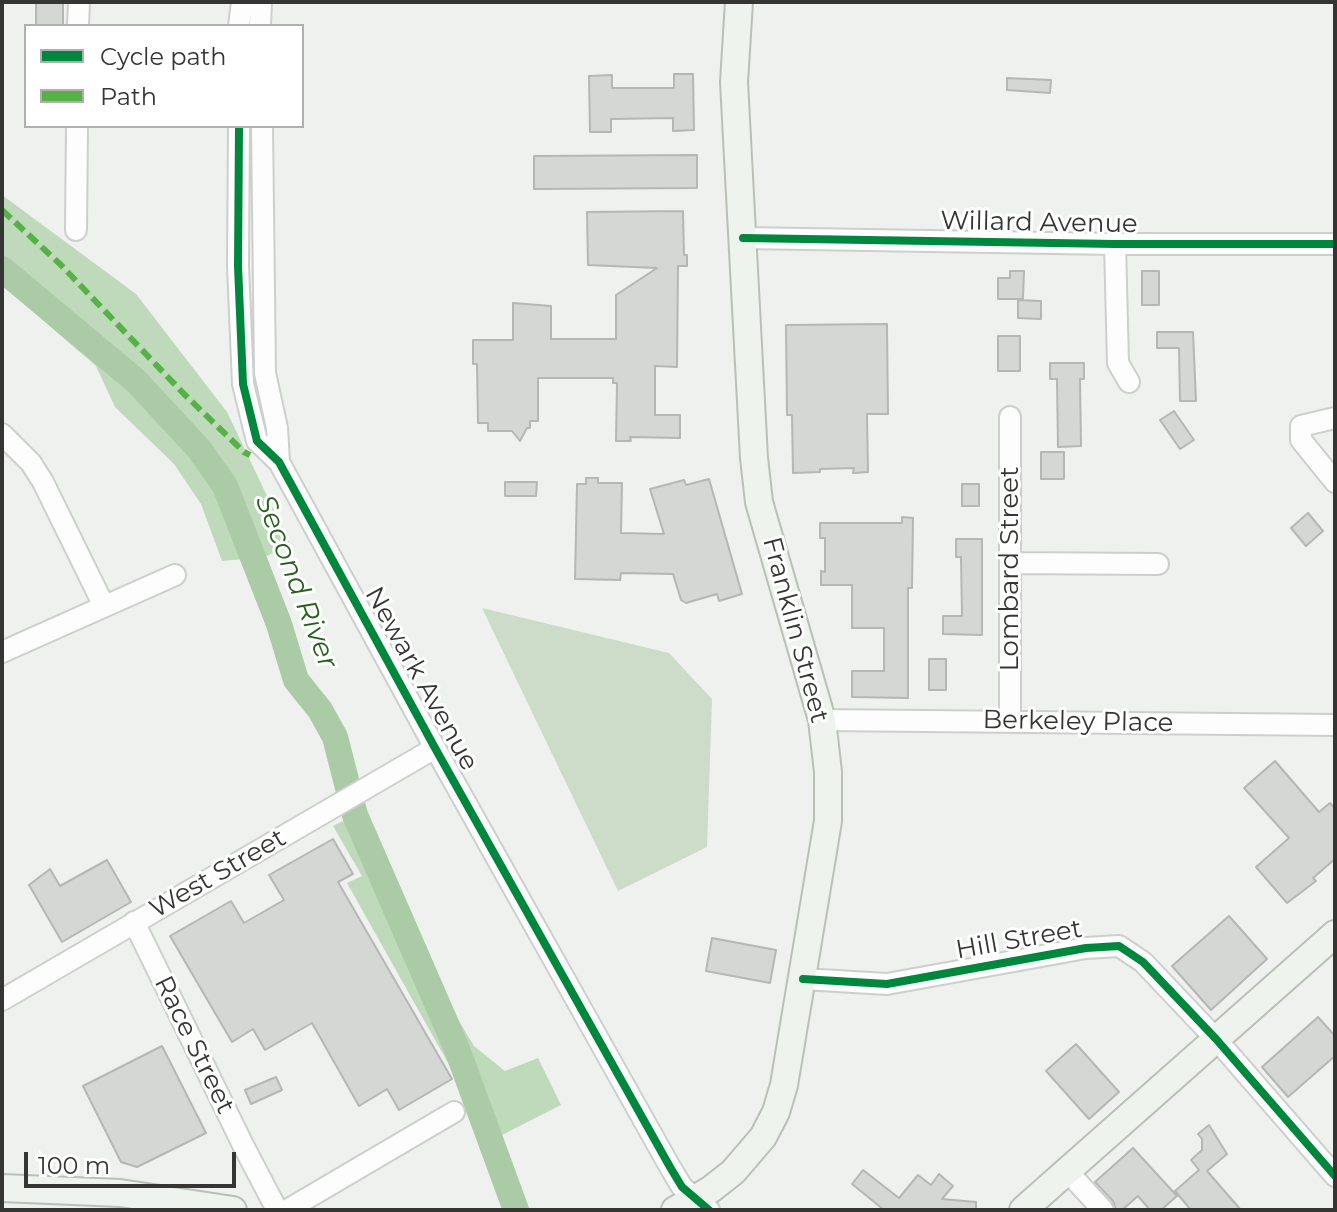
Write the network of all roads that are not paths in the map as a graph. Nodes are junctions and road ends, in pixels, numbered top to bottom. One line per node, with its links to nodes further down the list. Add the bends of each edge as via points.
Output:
1 (79, 2): 5 (street)
2 (242, 2): 6 (street)
3 (261, 2): 7 (street)
4 (739, 2): 12 (main road, Franklin Street, via 734,82)
5 (78, 24)
6 (239, 24)
7 (260, 24)
8 (77, 128): 11 (street)
9 (239, 128): 19 (street, Newark Avenue, via 243,384 257,441)
10 (262, 128): 19 (street, Newark Avenue, via 265,373)
11 (76, 230)
12 (743, 238): 13 (street, Willard Avenue); 26 (main road, Franklin Street, via 759,502)
13 (1115, 244): 14 (street, Willard Avenue); 15 (street, via 1118,363)
14 (1335, 244)
15 (1129, 382)
16 (1010, 417): 21 (street, Lombard Street)
17 (1335, 418): 20 (street, via 1301,426 1301,440)
18 (2, 434): 24 (street, via 43,482)
19 (279, 462): 29 (street, Newark Avenue)
20 (1335, 482)
21 (1010, 563): 22 (street); 27 (street, Lombard Street)
22 (1158, 564)
23 (175, 575): 24 (street)
24 (104, 606): 25 (street)
25 (2, 652)
26 (822, 720): 27 (street, Berkeley Place); 32 (main road, Franklin Street, via 828,821)
27 (1010, 722): 28 (street, Berkeley Place)
28 (1335, 725)
29 (435, 748): 30 (street, West Street); 39 (street, Newark Avenue)
30 (134, 922): 33 (street, West Street); 41 (street, Race Street)
31 (1335, 934): 34 (main road)
32 (803, 979): 34 (street, Hill Street, via 887,984 1119,946 1143,962); 39 (main road, Franklin Street, via 784,1085 770,1125 733,1172)
33 (2, 1000)
34 (1216, 1039): 36 (main road); 37 (street, Hill Street)
35 (454, 1112): 42 (street)
36 (1067, 1171): 43 (main road); 44 (street)
37 (1335, 1176)
38 (2, 1188): 40 (main road, via 110,1192)
39 (693, 1206)
40 (233, 1210)
41 (277, 1210)
42 (287, 1210)
43 (1023, 1210)
44 (1103, 1210)

